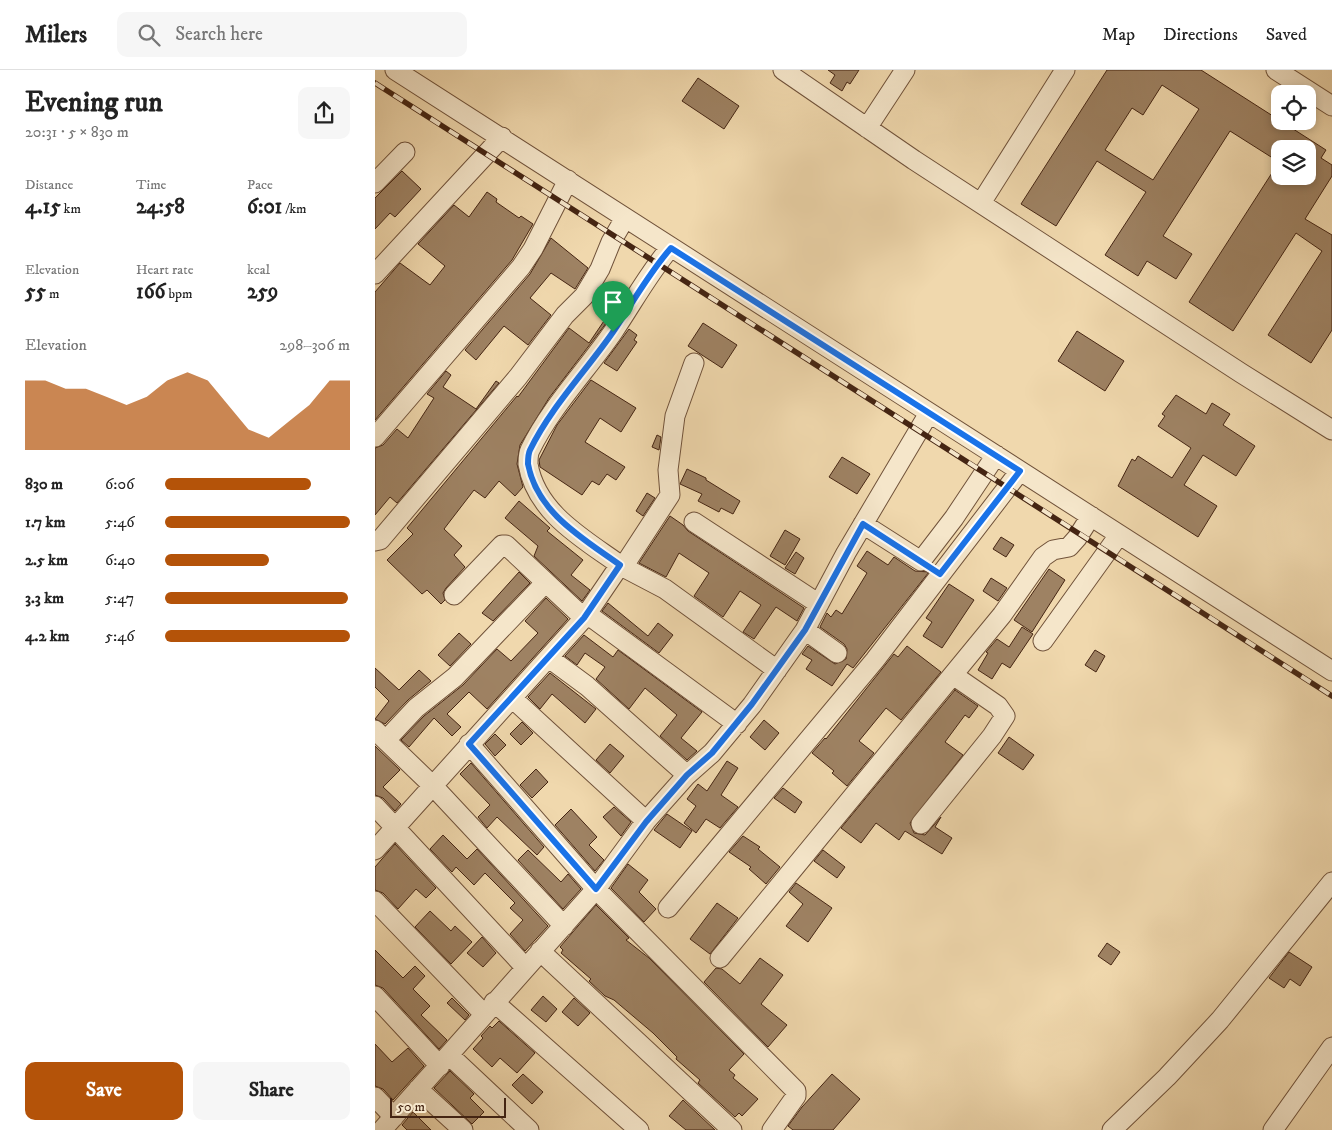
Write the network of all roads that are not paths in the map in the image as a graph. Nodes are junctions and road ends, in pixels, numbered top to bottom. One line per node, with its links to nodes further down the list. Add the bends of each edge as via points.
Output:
1 (395, 70): 8 (street)
2 (783, 70): 7 (street)
3 (905, 70): 7 (street)
4 (1065, 70): 12 (street)
5 (1276, 70): 6 (street)
6 (1332, 106)
7 (867, 128): 12 (street)
8 (502, 138): 10 (street); 15 (street)
9 (405, 152): 11 (street)
10 (568, 180): 13 (street); 19 (street, via 521,266)
11 (375, 183)
12 (981, 203): 18 (street)
13 (625, 218): 14 (street); 26 (street, via 584,296 386,533 380,540)
14 (671, 248): 17 (street); 28 (street, via 653,269 529,451 529,465 538,491 558,519)
15 (375, 274)
16 (694, 363): 28 (street, via 675,416 668,470 670,495)
17 (929, 413): 20 (street); 24 (street)
18 (1332, 430)
19 (375, 438)
20 (996, 455): 21 (street); 27 (street)
21 (1020, 471): 22 (street); 29 (street)
22 (1091, 516): 25 (street); 40 (street, via 1069,546 1053,550 1043,557 1002,615)
23 (694, 522): 32 (street)
24 (863, 524): 27 (street); 32 (street)
25 (1119, 535): 35 (street); 39 (street)
26 (375, 540)
27 (921, 561): 29 (street)
28 (621, 566): 33 (street); 38 (street, via 665,589)
29 (940, 574): 55 (street, via 875,660)
30 (545, 583): 31 (street, via 510,547 502,544); 33 (street); 43 (street, via 455,677)
31 (454, 595)
32 (819, 604): 34 (street)
33 (586, 616): 37 (street); 42 (street)
34 (805, 630): 36 (street); 38 (street)
35 (1043, 642)
36 (837, 653)
37 (549, 658): 41 (street); 45 (street, via 587,686)
38 (777, 670): 42 (street)
39 (1332, 671)
40 (953, 675): 49 (street, via 998,706 1005,716); 58 (street)
41 (511, 698): 44 (street); 48 (street)
42 (737, 724): 45 (street)
43 (380, 735): 46 (street)
44 (469, 744): 46 (street); 53 (street)
45 (687, 775): 48 (street)
46 (433, 786): 50 (street); 56 (street)
47 (375, 806): 50 (street)
48 (646, 822): 53 (street)
49 (921, 824)
50 (395, 826): 51 (street); 59 (street)
51 (375, 850)
52 (1332, 882): 72 (street, via 1221,1020)
53 (596, 889): 56 (street); 71 (street, via 796,1091 796,1096)
54 (375, 901): 61 (street)
55 (668, 908)
56 (564, 926): 57 (street)
57 (540, 951): 59 (street); 70 (street)
58 (720, 958)
59 (525, 967): 61 (street)
60 (375, 996): 63 (street)
61 (489, 1008): 63 (street); 69 (street)
62 (1332, 1047): 73 (street)
63 (444, 1060): 64 (street); 68 (street)
64 (418, 1089): 66 (street); 67 (street)
65 (375, 1097): 66 (street)
66 (390, 1125)
67 (463, 1130)
68 (529, 1130)
69 (639, 1130)
70 (732, 1130)
71 (772, 1130)
72 (1112, 1130)
73 (1273, 1130)

